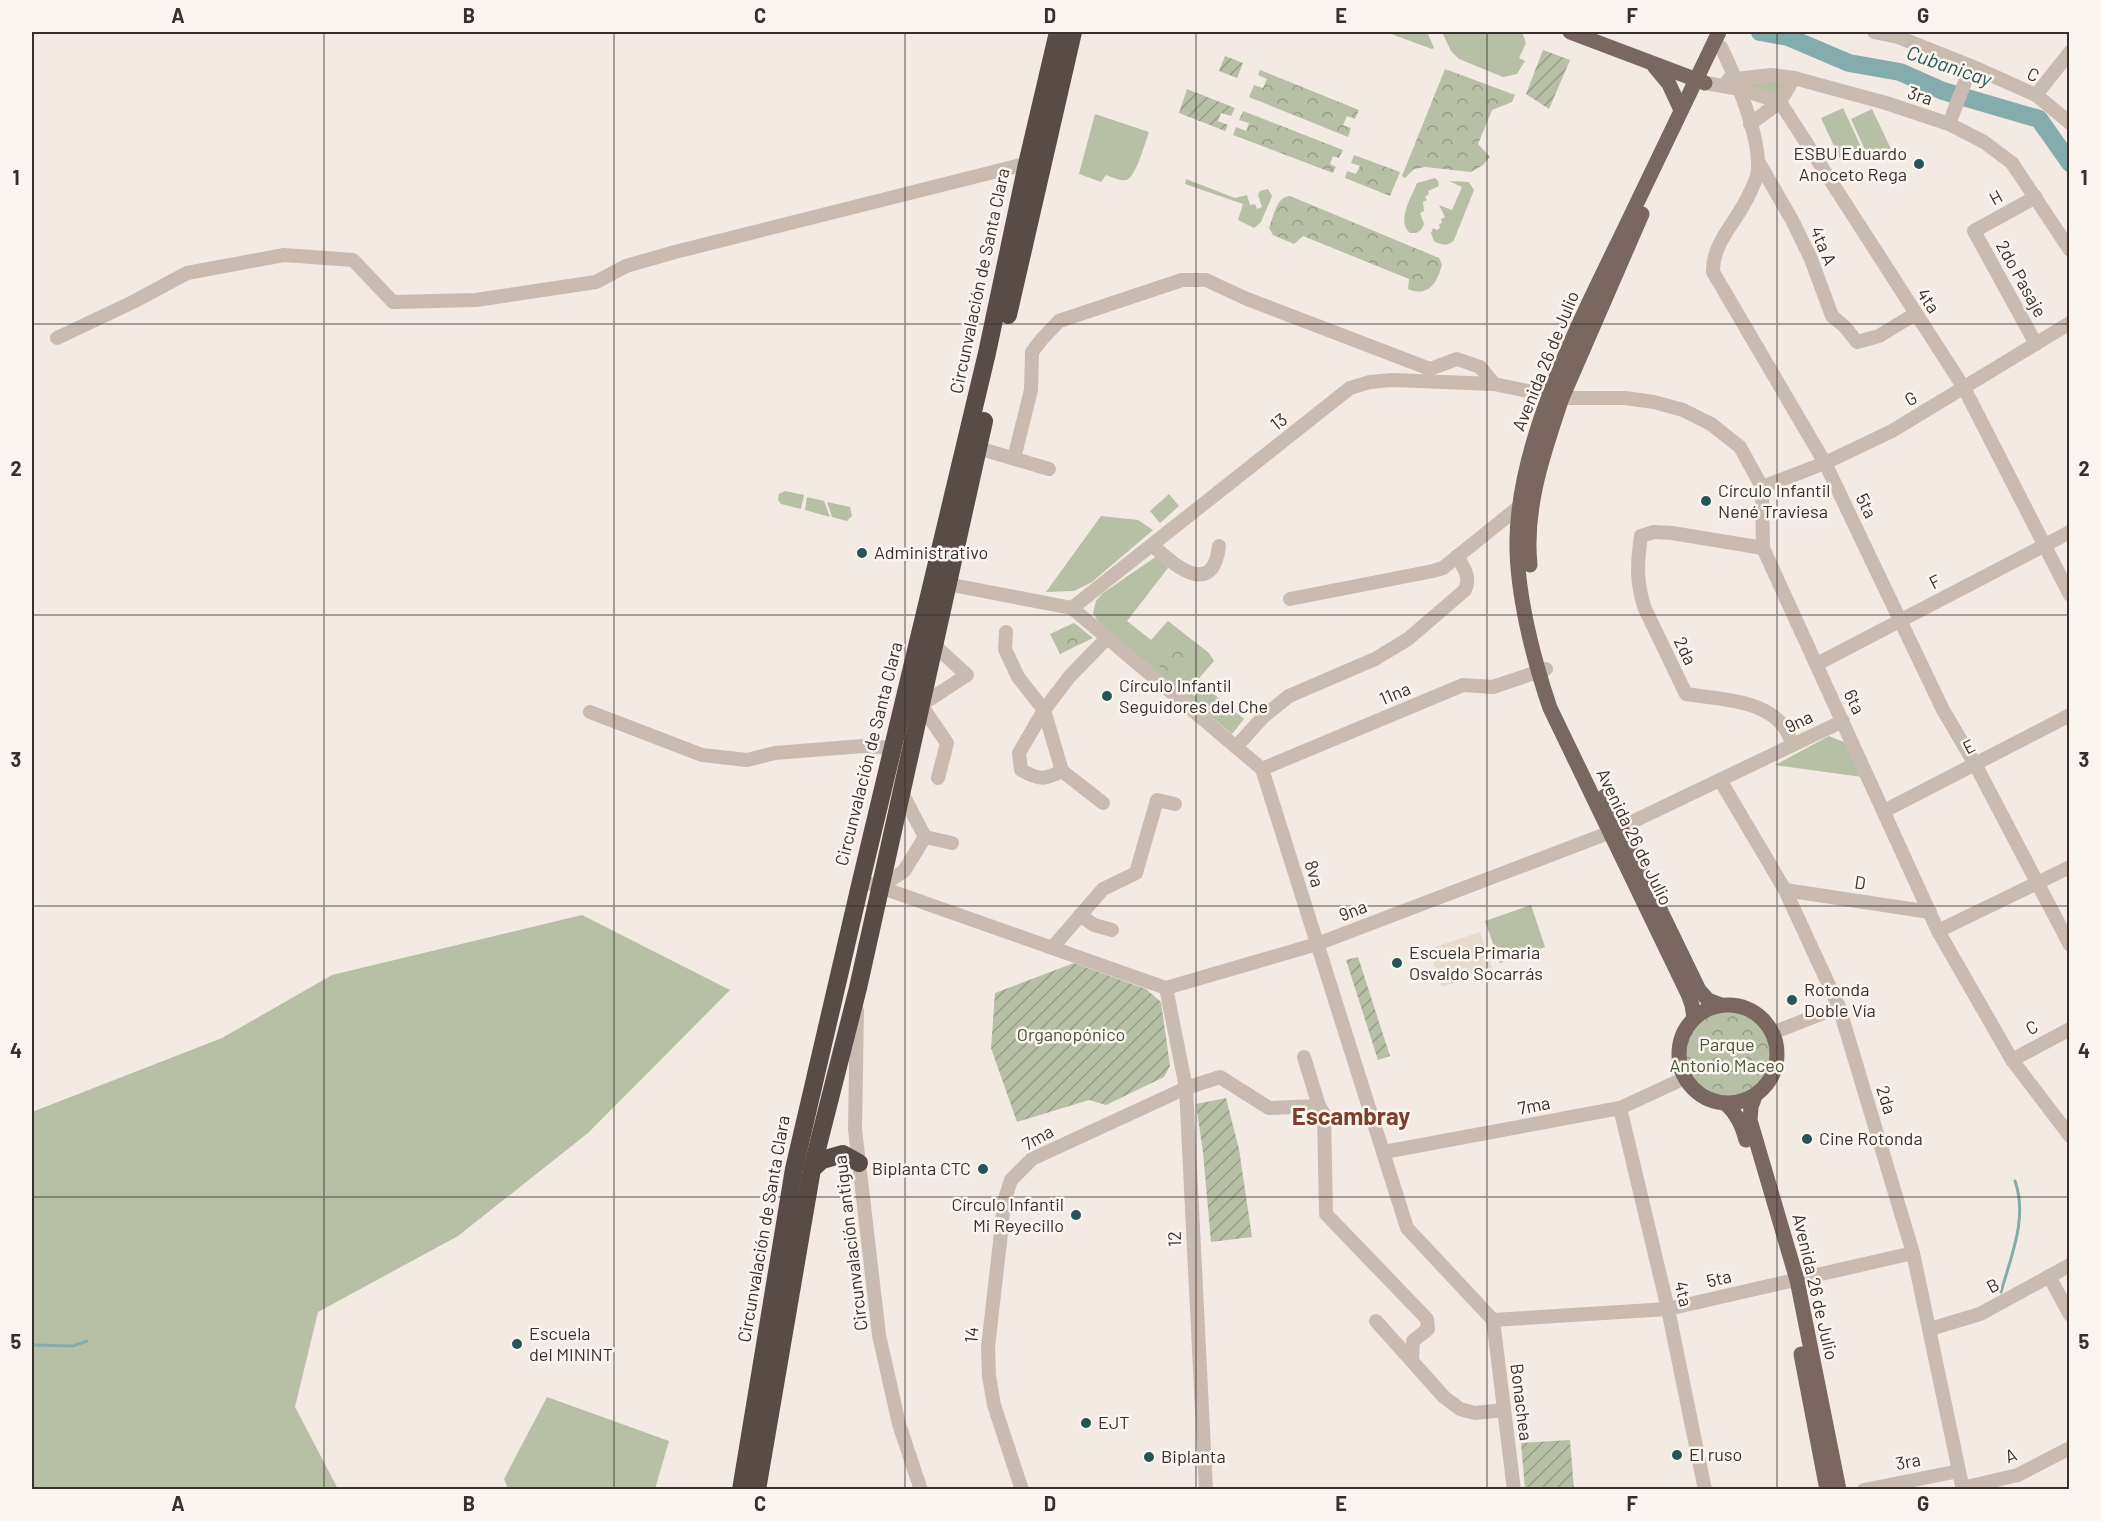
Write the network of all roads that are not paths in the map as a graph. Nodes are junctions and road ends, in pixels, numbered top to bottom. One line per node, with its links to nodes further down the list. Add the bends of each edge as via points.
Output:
1 (1058, 32): 20 (highway, Circunvalación de Santa Clara)
2 (1073, 32): 20 (highway, Circunvalación de Santa Clara)
3 (1570, 32): 8 (main road)
4 (1874, 32): 5 (street, C)
5 (1899, 34): 9 (street, C)
6 (1720, 39): 8 (main road, via 1695,63 1683,68); 11 (main road, Avenida 26 de Julio); 12 (street, 5ta)
7 (2070, 52): 13 (street)
8 (1652, 63): 11 (main road); 15 (main road, via 1669,84)
9 (1970, 70): 13 (street, C); 18 (street)
10 (1794, 78): 12 (street, 3ra, via 1771,75); 14 (street); 18 (street, 3ra)
11 (1700, 81): 12 (street); 15 (main road, Avenida 26 de Julio); 31 (main road, Avenida 26 de Julio)
12 (1738, 84): 14 (street); 17 (street, 5ta)
13 (2036, 95): 16 (street, C)
14 (1780, 102): 17 (street); 24 (street, 4ta)
15 (1682, 110): 31 (main road, Avenida 26 de Julio, via 1598,284)
16 (2070, 123)
17 (1749, 124): 19 (street, 5ta)
18 (1949, 124): 21 (street, 3ra, via 1984,142 2012,163)
19 (1758, 161): 24 (street, 4ta A, via 1797,230 1832,316 1857,342 1879,336); 34 (street, 5ta, via 1744,204 1713,260 1713,272)
20 (1035, 162): 26 (street, via 675,252 626,266 596,282 476,300 393,302 353,260 284,255 187,273); 28 (highway, Circunvalación de Santa Clara)
21 (2036, 197): 22 (street, H); 23 (street, 3ra)
22 (1974, 231): 27 (street, 2do Pasaje)
23 (2070, 250)
24 (1915, 314): 30 (street, 4ta)
25 (2070, 323): 27 (street, G)
26 (57, 338)
27 (2036, 344): 30 (street, G)
28 (986, 384): 32 (highway, Circunvalación de Santa Clara); 61 (highway, Circunvalación de Santa Clara)
29 (1494, 384): 31 (street, 13); 33 (street, via 1480,367 1457,359 1430,369 1206,280 1182,280 1059,321 1042,339 1032,352 1031,390); 39 (street, 13, via 1392,380 1350,388)
30 (1964, 388): 34 (street, G, via 1892,431); 40 (street, 4ta)
31 (1556, 396): 36 (street, 6ta, via 1625,398 1683,410 1711,424 1740,447); 37 (main road, Avenida 26 de Julio, via 1530,454); 53 (main road, Avenida 26 de Julio, via 1527,541)
32 (978, 448): 33 (street); 44 (highway, Circunvalación de Santa Clara)
33 (1014, 458): 35 (street)
34 (1826, 463): 36 (street, G); 48 (street, 5ta)
35 (1049, 469)
36 (1762, 487): 42 (street, 6ta)
37 (1520, 506): 43 (street); 53 (main road, Avenida 26 de Julio, via 1517,541 1522,596)
38 (2070, 532): 40 (street, F)
39 (1152, 545): 41 (street, via 1171,563 1197,573 1213,568); 47 (street, 13)
40 (2044, 545): 45 (street, 4ta); 48 (street, F)
41 (1219, 546)
42 (1763, 548): 52 (street, 6ta); 59 (street, 2da, via 1671,533 1641,536 1636,566 1640,594 1686,693 1754,706 1769,713 1784,727)
43 (1457, 556): 46 (street, via 1433,571); 60 (street, via 1467,573 1465,590 1408,639 1289,696)
44 (947, 584): 47 (street); 51 (highway, Circunvalación de Santa Clara)
45 (2070, 595)
46 (1290, 599)
47 (1072, 608): 50 (street)
48 (1900, 620): 52 (street, F); 62 (street, 5ta, via 1943,710)
49 (1006, 632): 55 (street, via 1005,649 1018,676)
50 (1107, 638): 55 (street); 60 (street)
51 (934, 645): 54 (highway, Circunvalación de Santa Clara); 54 (street, via 967,675)
52 (1817, 664): 58 (street, 6ta)
53 (1542, 671): 63 (street, 11na, via 1492,687 1464,685); 71 (main road, Avenida 26 de Julio)
54 (921, 705): 65 (street, via 947,743); 67 (highway, Circunvalación de Santa Clara)
55 (1044, 710): 64 (street); 64 (street, via 1019,753 1021,770 1047,778)
56 (590, 712): 61 (street, via 702,755 747,760 775,753)
57 (2070, 715): 62 (street, E)
58 (1843, 721): 59 (street, 9na); 70 (street, 6ta)
59 (1792, 745): 66 (street, 9na)
60 (1236, 747): 63 (street)
61 (892, 748): 75 (highway, Circunvalación de Santa Clara)
62 (1975, 764): 70 (street, E); 76 (street, 5ta)
63 (1262, 769): 83 (street, 8va)
64 (1062, 771): 68 (street)
65 (938, 778)
66 (1720, 780): 71 (street, 9na); 78 (street, 2da)
67 (901, 791): 72 (street); 77 (highway, Circunvalación de Santa Clara)
68 (1103, 803)
69 (1175, 804): 80 (street, via 1157,800 1136,873 1103,889)
70 (1884, 811): 79 (street, 6ta)
71 (1616, 830): 83 (street, 9na); 88 (main road, Avenida 26 de Julio, via 1699,990 1708,1000); 90 (main road, Avenida 26 de Julio, via 1688,994)
72 (925, 837): 73 (street); 77 (street, via 904,871)
73 (952, 843)
74 (2070, 867): 76 (street)
75 (861, 881): 77 (street); 122 (highway, Circunvalación de Santa Clara, via 794,1169)
76 (2036, 882): 82 (street); 84 (street, 5ta)
77 (880, 887): 85 (street); 86 (highway, Circunvalación de Santa Clara)
78 (1785, 890): 79 (street, D); 89 (street, 2da)
79 (1930, 912): 82 (street, 6ta)
80 (1080, 915): 81 (street, via 1094,925); 85 (street)
81 (1112, 930)
82 (1938, 931): 94 (street, 6ta)
83 (1317, 944): 87 (street, 9na); 102 (street, 8va)
84 (2070, 945)
85 (1052, 948): 87 (street)
86 (858, 988): 103 (street, Circunvalación antigua, via 855,1129); 104 (highway, Circunvalación de Santa Clara)
87 (1167, 988): 96 (street, 12)
88 (1721, 1005): 90 (main road); 92 (main road, via 1754,1012)
89 (1839, 1007): 92 (street); 106 (street, 2da)
90 (1694, 1018): 95 (main road, via 1679,1043 1678,1058)
91 (2070, 1029): 94 (street, C)
92 (1772, 1033): 97 (main road, via 1778,1053 1775,1070)
93 (1304, 1057): 99 (street)
94 (2012, 1060): 101 (street, 6ta)
95 (1685, 1078): 98 (main road, via 1698,1095); 100 (street, 7ma)
96 (1186, 1088): 99 (street, 7ma, via 1220,1077 1269,1108); 105 (street, 7ma, via 1032,1159); 126 (street, 12)
97 (1755, 1095): 98 (main road); 109 (main road, Avenida 26 de Julio, via 1750,1120)
98 (1726, 1104): 109 (main road, Avenida 26 de Julio, via 1742,1128)
99 (1319, 1106): 115 (street, via 1324,1114 1326,1214 1427,1319 1428,1329)
100 (1620, 1108): 102 (street, 7ma); 110 (street, 4ta)
101 (2070, 1136)
102 (1384, 1152): 112 (street, 8va, via 1407,1228)
103 (859, 1163): 104 (highway, via 843,1154 822,1160); 124 (street, Circunvalación antigua, via 879,1335 899,1424)
104 (812, 1169): 123 (highway, Circunvalación de Santa Clara)
105 (1011, 1180): 125 (street, 14, via 1004,1202 988,1347 989,1376 994,1405)
106 (1913, 1253): 109 (street, 5ta); 114 (street, 2da)
107 (2070, 1265): 108 (street, B)
108 (2049, 1276): 111 (street); 114 (street, B, via 1980,1314)
109 (1792, 1281): 110 (street, 5ta); 129 (main road, Avenida 26 de Julio); 130 (main road, Avenida 26 de Julio)
110 (1668, 1309): 112 (street, 5ta); 128 (street, 4ta)
111 (2070, 1315)
112 (1493, 1320): 118 (street, Bonachea)
113 (1376, 1321): 116 (street)
114 (1930, 1329): 120 (street, 2da)
115 (1413, 1341): 116 (street); 117 (street)
116 (1399, 1345): 117 (street)
117 (1412, 1359): 118 (street, via 1444,1397 1460,1409 1475,1413)
118 (1504, 1410): 127 (street, Bonachea)
119 (2070, 1448): 121 (street, A, via 2018,1475)
120 (1959, 1471): 121 (street, 2da); 131 (street, 3ra)
121 (1963, 1489)
122 (741, 1490)
123 (757, 1490)
124 (921, 1490)
125 (1022, 1490)
126 (1206, 1490)
127 (1514, 1490)
128 (1705, 1490)
129 (1827, 1490)
130 (1839, 1490)
131 (1864, 1490)

